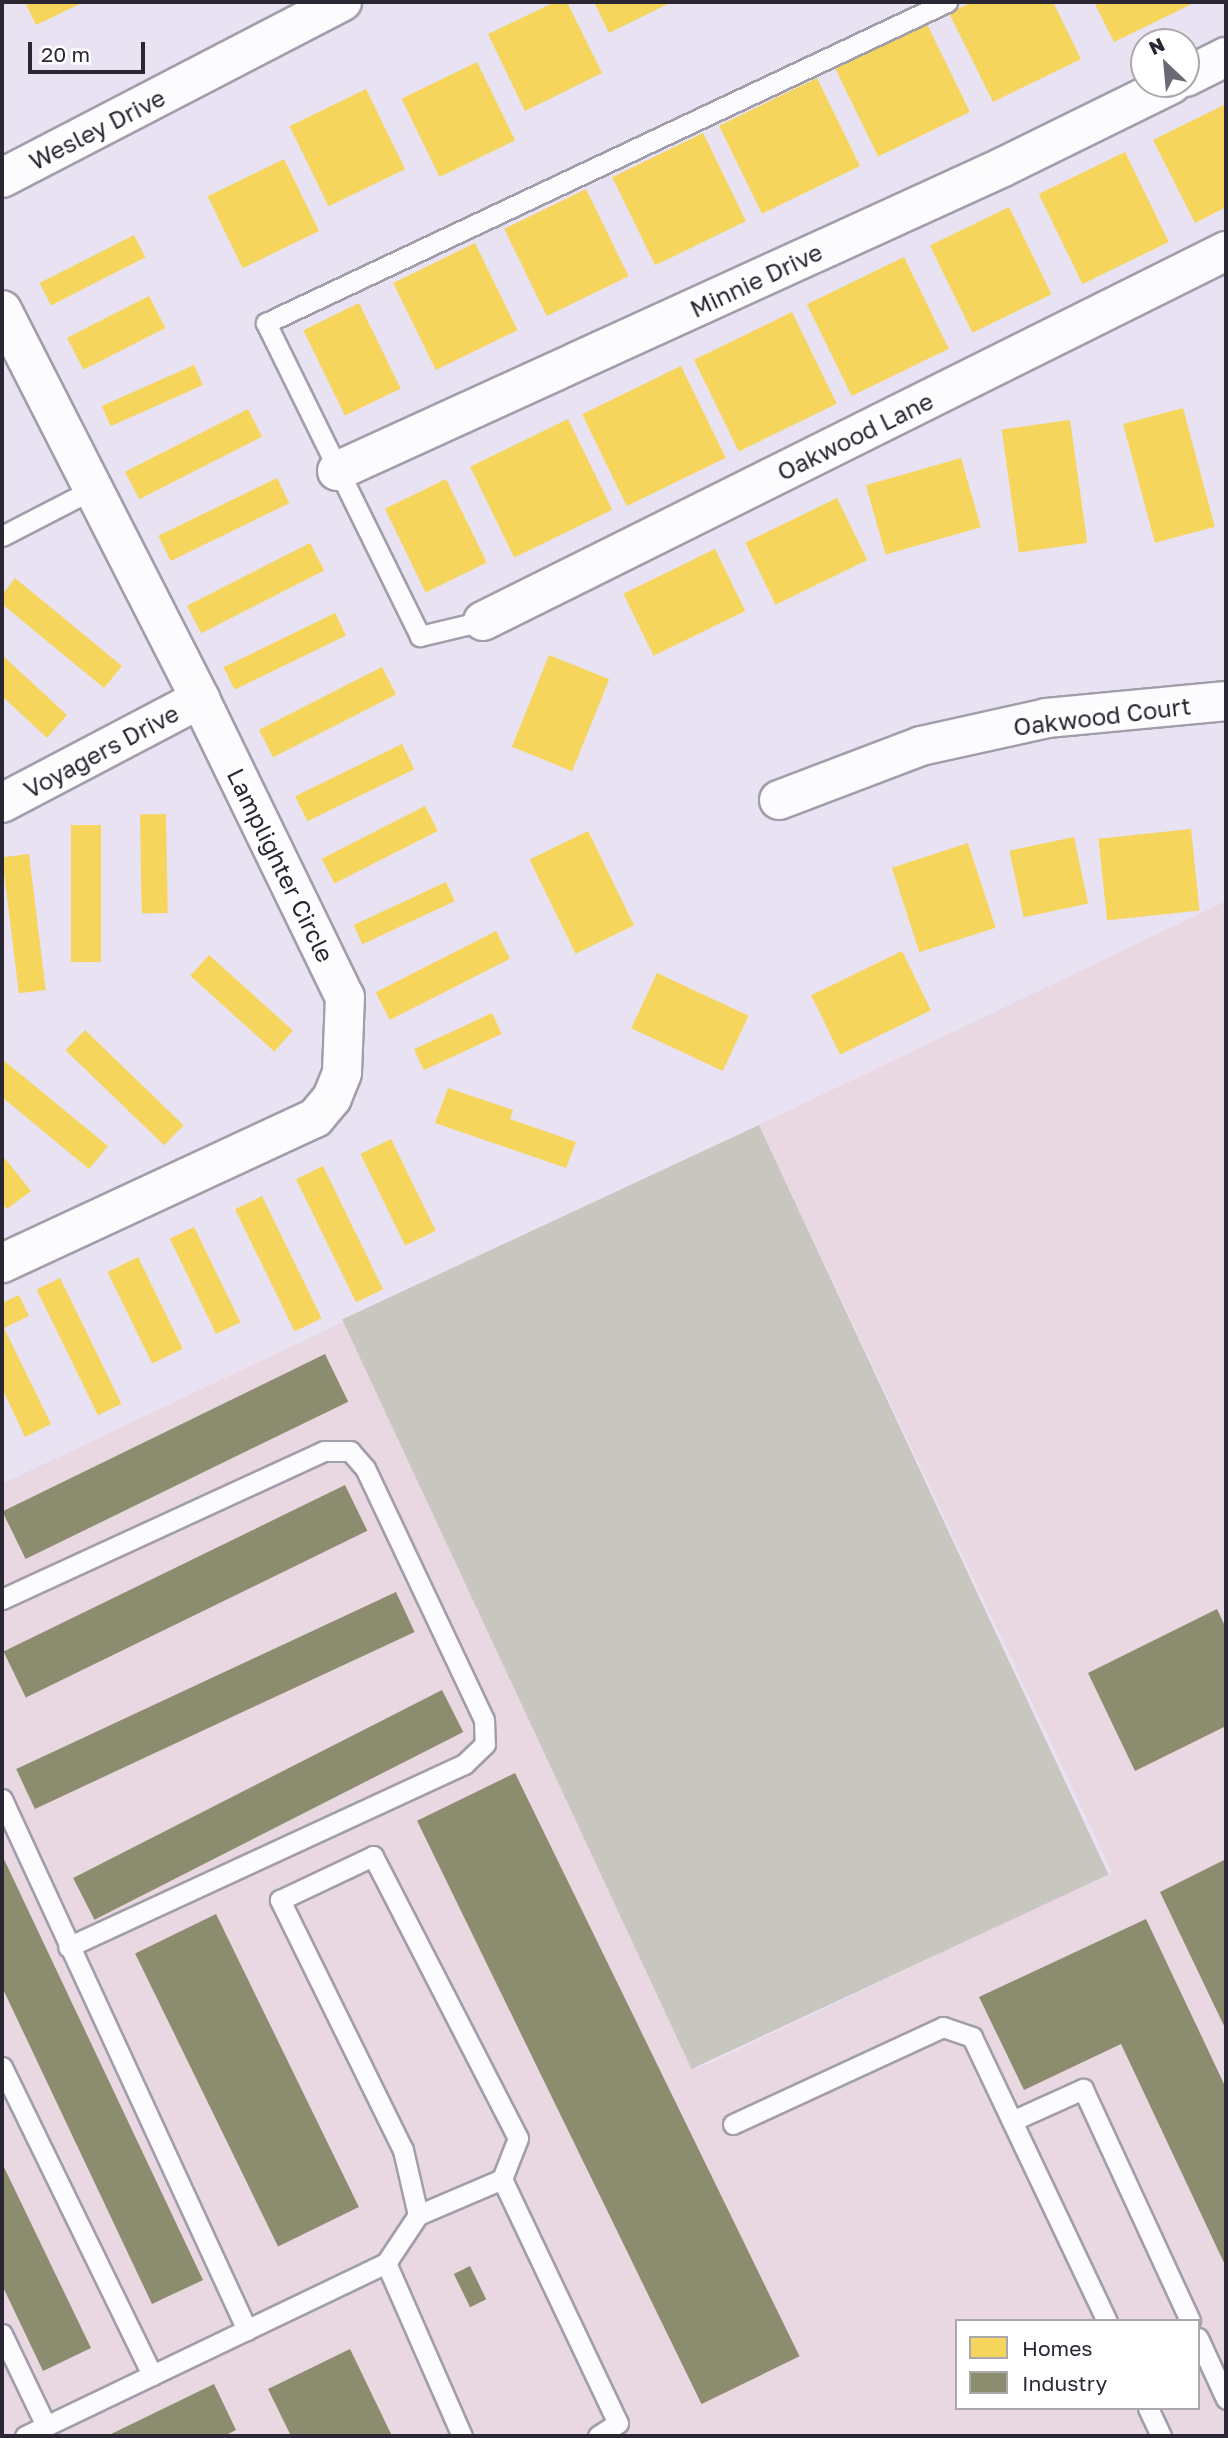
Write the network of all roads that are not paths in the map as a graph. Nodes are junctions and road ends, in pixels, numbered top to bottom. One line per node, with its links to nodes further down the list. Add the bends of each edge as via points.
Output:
1 (342, 2): 6 (street, Wesley Drive)
2 (947, 2): 9 (lane, via 266,323)
3 (1226, 57): 4 (street)
4 (1200, 70)
5 (1143, 98): 9 (street, Minnie Drive, via 1003,167)
6 (2, 178)
7 (1226, 251): 12 (street, Oakwood Lane)
8 (2, 310): 10 (street, Lamplighter Circle)
9 (337, 471): 12 (lane, via 420,636)
10 (93, 489): 11 (lane); 13 (street, Lamplighter Circle)
11 (2, 536)
12 (484, 621)
13 (200, 699): 16 (street, Voyagers Drive); 17 (street, Lamplighter Circle, via 345,998 342,1073 332,1098 315,1118)
14 (1226, 701): 15 (street, Oakwood Court, via 1047,718 921,746)
15 (779, 800)
16 (2, 803)
17 (2, 1263)
18 (2, 1599): 20 (lane, via 324,1451 350,1451 365,1468 484,1720 485,1744 464,1764)
19 (2, 1799): 20 (lane)
20 (68, 1947): 29 (lane)
21 (2, 2067): 32 (lane)
22 (1012, 2121): 23 (lane, via 972,2037 943,2027); 27 (lane); 28 (lane, via 1083,2089)
23 (733, 2124)
24 (502, 2179): 25 (lane); 25 (lane, via 518,2138 373,1857 280,1900 403,2150); 38 (lane, via 618,2423)
25 (418, 2215): 26 (lane)
26 (386, 2263): 29 (lane); 37 (lane)
27 (1106, 2319)
28 (1189, 2319)
29 (247, 2330): 32 (lane)
30 (2, 2334): 35 (lane)
31 (1200, 2342): 33 (lane)
32 (152, 2375): 35 (lane)
33 (1226, 2399)
34 (1149, 2410): 39 (lane)
35 (46, 2426): 36 (lane)
36 (25, 2436)
37 (462, 2436)
38 (598, 2436)
39 (1161, 2436)

